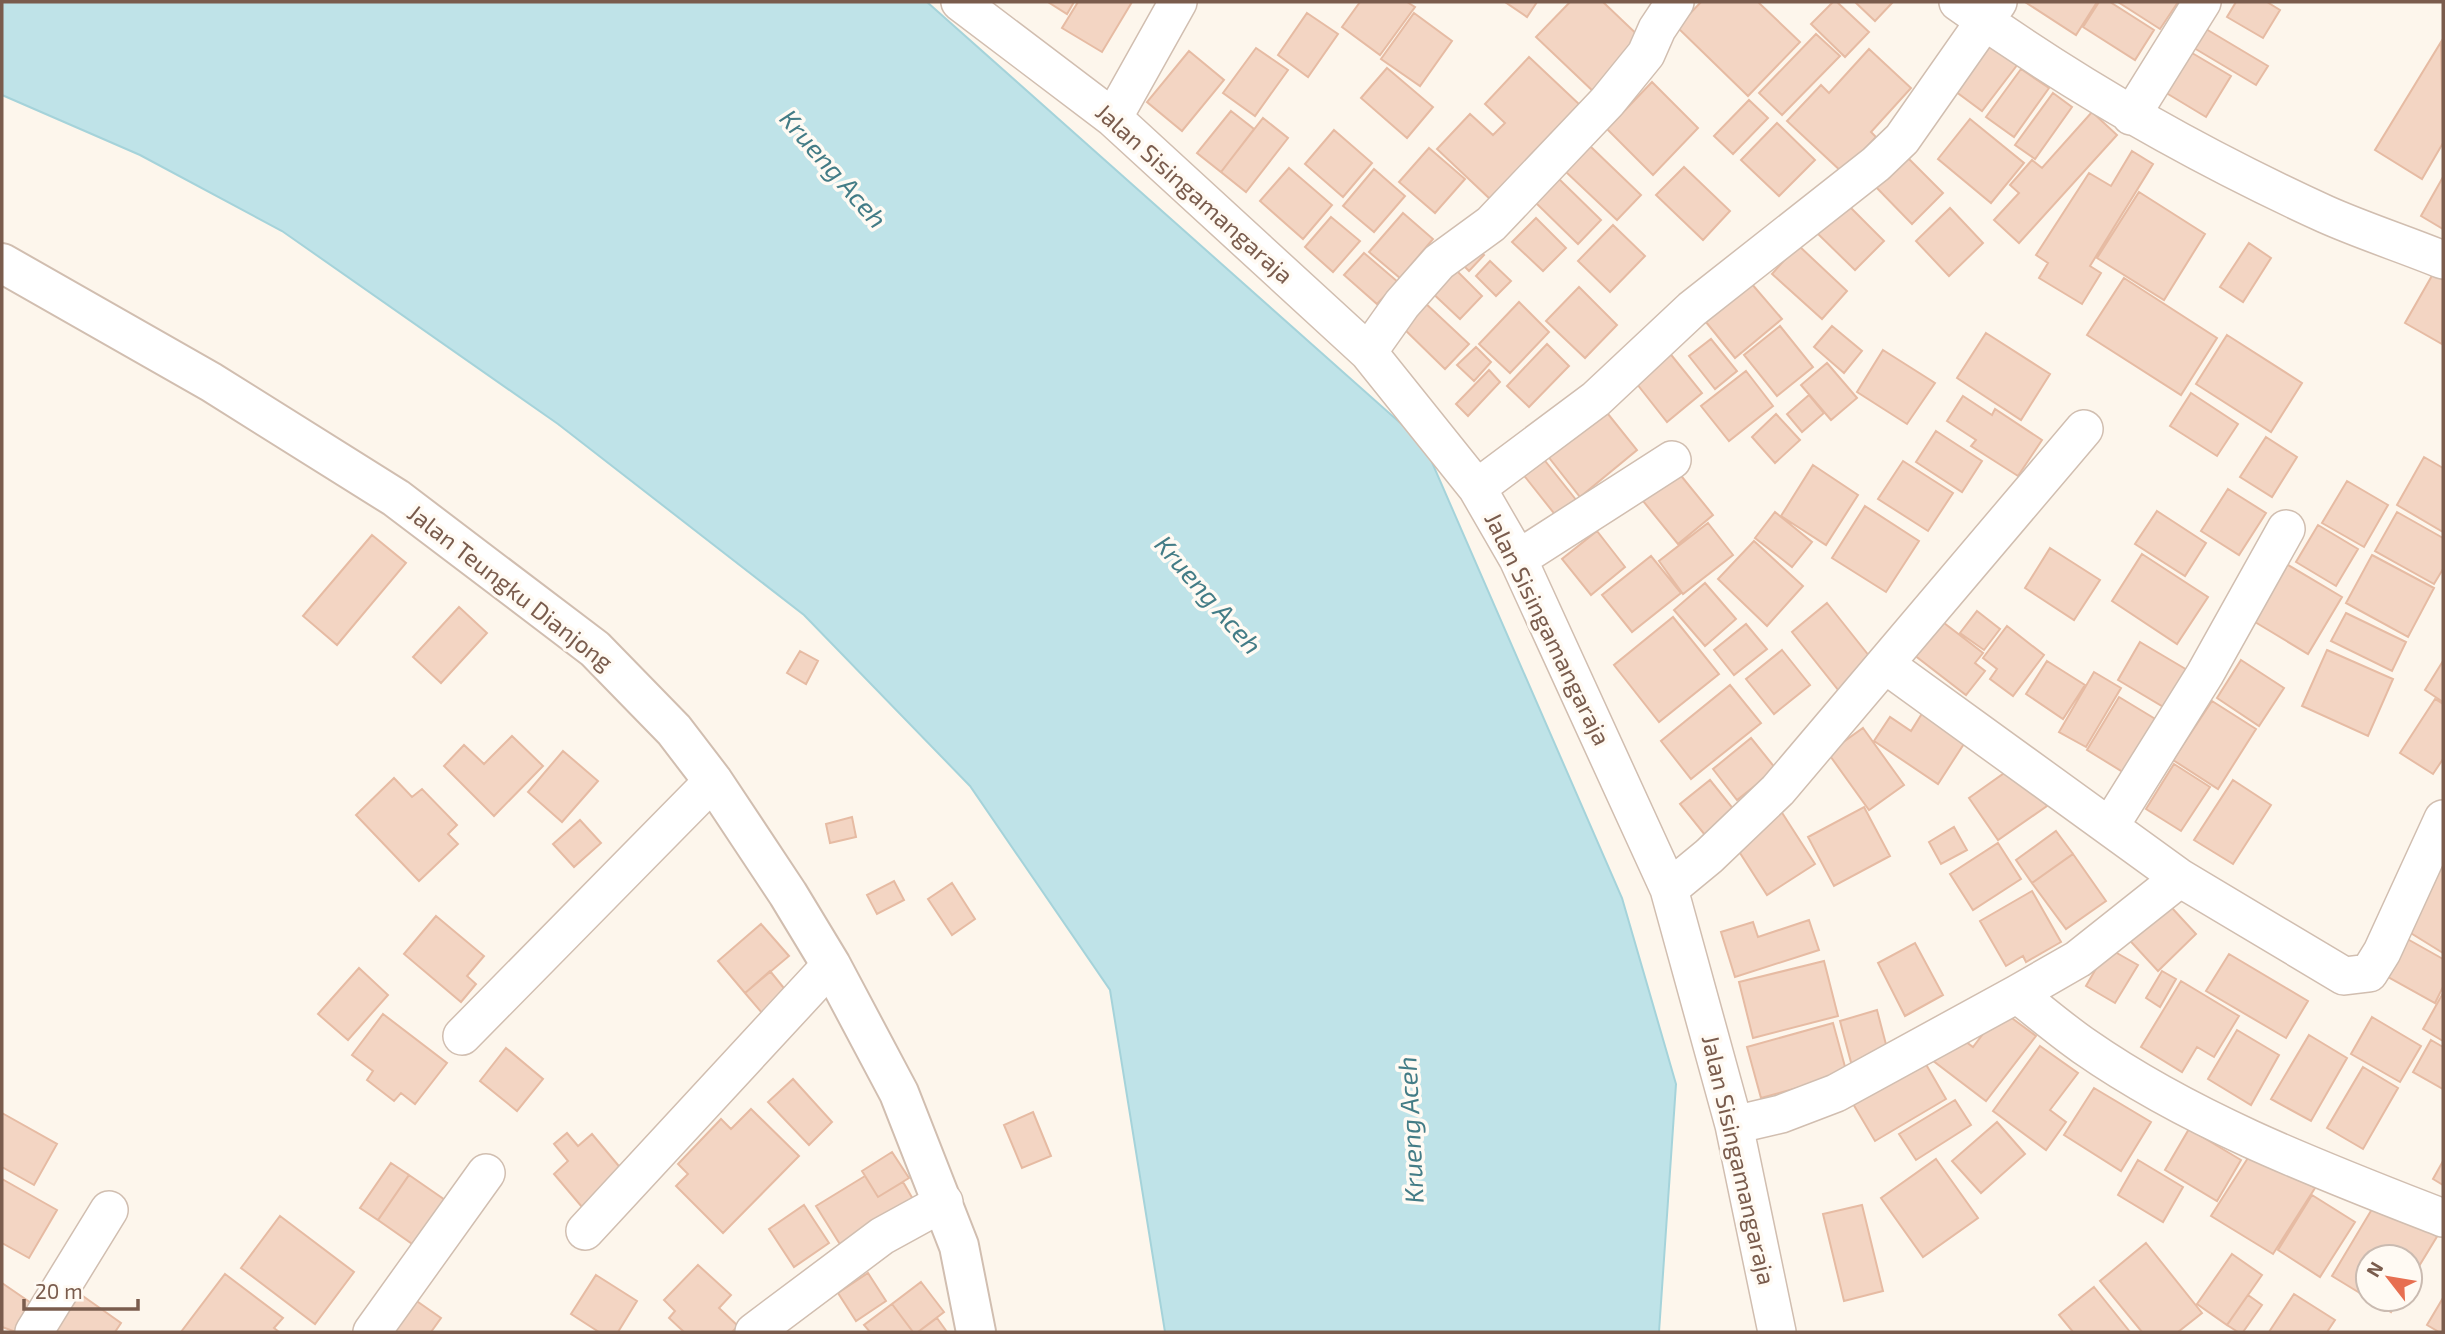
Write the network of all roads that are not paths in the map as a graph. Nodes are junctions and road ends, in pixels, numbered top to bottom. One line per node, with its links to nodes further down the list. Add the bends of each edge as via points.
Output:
1 (960, 2): 7 (street, Jalan Sisingamangaraja)
2 (1178, 2): 7 (street)
3 (1675, 2): 10 (street, via 1646,54 1607,102 1491,224 1439,262)
4 (2202, 2): 6 (street)
5 (1980, 8): 6 (street); 13 (street, via 1902,139 1876,164 1692,309 1596,399)
6 (2131, 116): 8 (street, via 2326,214)
7 (1113, 118): 10 (street, Jalan Sisingamangaraja)
8 (2443, 260)
9 (2, 263): 17 (street, Jalan Teungku Dianjong, via 211,382 396,498 595,649 674,730)
10 (1368, 352): 13 (street, Jalan Sisingamangaraja)
11 (2084, 429): 16 (street)
12 (1672, 460): 15 (street)
13 (1477, 488): 15 (street, Jalan Sisingamangaraja)
14 (2286, 529): 18 (street, via 2205,674)
15 (1518, 559): 21 (street, Jalan Sisingamangaraja)
16 (1886, 666): 18 (street); 21 (street, via 1778,790)
17 (713, 781): 22 (street, Jalan Teungku Dianjong); 24 (street)
18 (2110, 826): 20 (street)
19 (2441, 828): 20 (street, via 2382,952 2369,973 2357,976 2344,976 2325,966)
20 (2180, 878): 23 (street, via 2078,959)
21 (1669, 888): 25 (street, Jalan Sisingamangaraja)
22 (831, 965): 27 (street, Jalan Teungku Dianjong, via 899,1093); 30 (street)
23 (2017, 994): 25 (street, via 1836,1093 1781,1114); 29 (street, via 2085,1047 2174,1100 2279,1152)
24 (462, 1037)
25 (1734, 1125): 35 (street, Jalan Sisingamangaraja)
26 (486, 1173): 32 (street)
27 (944, 1202): 33 (street, via 882,1236); 34 (street, Jalan Teungku Dianjong, via 959,1246)
28 (109, 1210): 31 (street)
29 (2443, 1218)
30 (585, 1231)
31 (34, 1332)
32 (372, 1332)
33 (754, 1332)
34 (976, 1332)
35 (1777, 1332)

